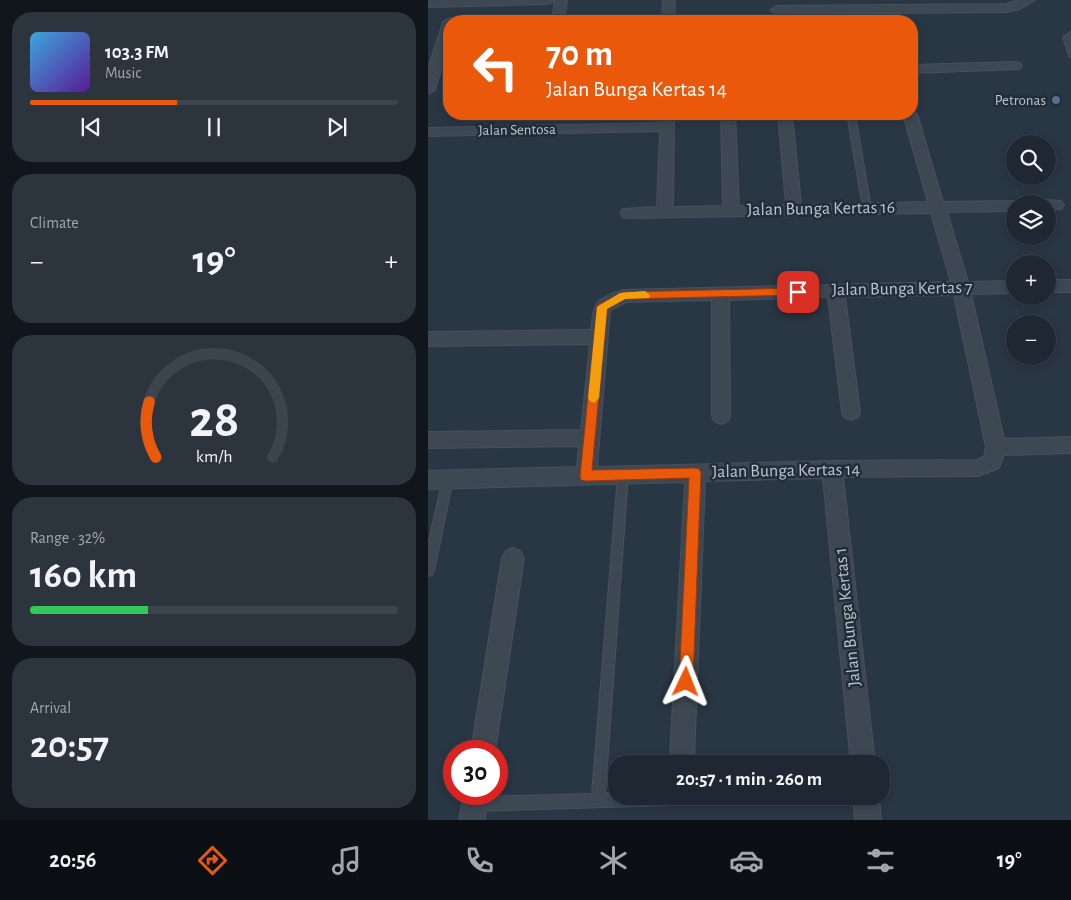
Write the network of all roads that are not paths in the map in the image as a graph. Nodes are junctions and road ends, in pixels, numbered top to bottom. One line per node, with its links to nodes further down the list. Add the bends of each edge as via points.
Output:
1 (549, 0): 5 (street)
2 (561, 0): 9 (street)
3 (669, 0): 10 (street)
4 (1029, 0): 7 (street, via 1006,8)
5 (456, 2): 6 (street); 8 (street)
6 (428, 3)
7 (776, 10)
8 (451, 15)
9 (559, 15)
10 (668, 15)
11 (1072, 33): 13 (lane, via 1066,37)
12 (443, 39): 16 (street)
13 (1072, 56)
14 (1015, 66): 15 (street)
15 (918, 69)
16 (430, 75): 17 (street)
17 (428, 90)
18 (543, 120): 24 (street)
19 (667, 120): 24 (street, Jalan Sentosa); 31 (street)
20 (728, 120): 30 (street)
21 (786, 120): 29 (street)
22 (852, 120): 28 (lane)
23 (912, 120): 27 (street)
24 (542, 130): 25 (street, Jalan Sentosa)
25 (428, 132)
26 (1006, 206): 27 (street, Jalan Bunga Kertas 16)
27 (937, 207): 28 (street, Jalan Bunga Kertas 16); 36 (street)
28 (867, 208): 29 (street, Jalan Bunga Kertas 16)
29 (794, 210): 30 (street, Jalan Bunga Kertas 16)
30 (731, 211): 31 (street, Jalan Bunga Kertas 16)
31 (665, 212): 32 (street, Jalan Bunga Kertas 16)
32 (628, 213)
33 (1056, 286): 34 (street)
34 (1072, 286)
35 (1006, 287): 36 (street, Jalan Bunga Kertas 7)
36 (961, 288): 37 (street, Jalan Bunga Kertas 7); 46 (street)
37 (836, 291): 38 (street, Jalan Bunga Kertas 7); 41 (street)
38 (720, 293): 39 (street, Jalan Bunga Kertas 7, via 623,296 602,307); 42 (street)
39 (600, 338): 40 (street); 43 (street, Jalan Bunga Kertas 7)
40 (428, 339)
41 (851, 412)
42 (721, 416)
43 (590, 438): 44 (street); 50 (street, Jalan Bunga Kertas 7)
44 (428, 440)
45 (1072, 445): 46 (street)
46 (996, 447): 47 (street, Jalan Bunga Kertas 14, via 992,462 978,468)
47 (832, 469): 48 (street, Jalan Bunga Kertas 14); 57 (street, Jalan Bunga Kertas 1)
48 (695, 473): 49 (street, Jalan Bunga Kertas 14); 56 (street)
49 (623, 475): 50 (street, Jalan Bunga Kertas 14); 58 (lane)
50 (586, 476): 51 (street, Jalan Bunga Kertas 14)
51 (448, 479): 52 (street, Jalan Bunga Kertas 14); 54 (lane)
52 (428, 480)
53 (513, 558): 55 (street)
54 (428, 571)
55 (485, 740)
56 (682, 755)
57 (862, 755)
58 (598, 800): 59 (lane); 61 (lane)
59 (608, 800)
60 (867, 805): 62 (street)
61 (474, 806)
62 (868, 820)

